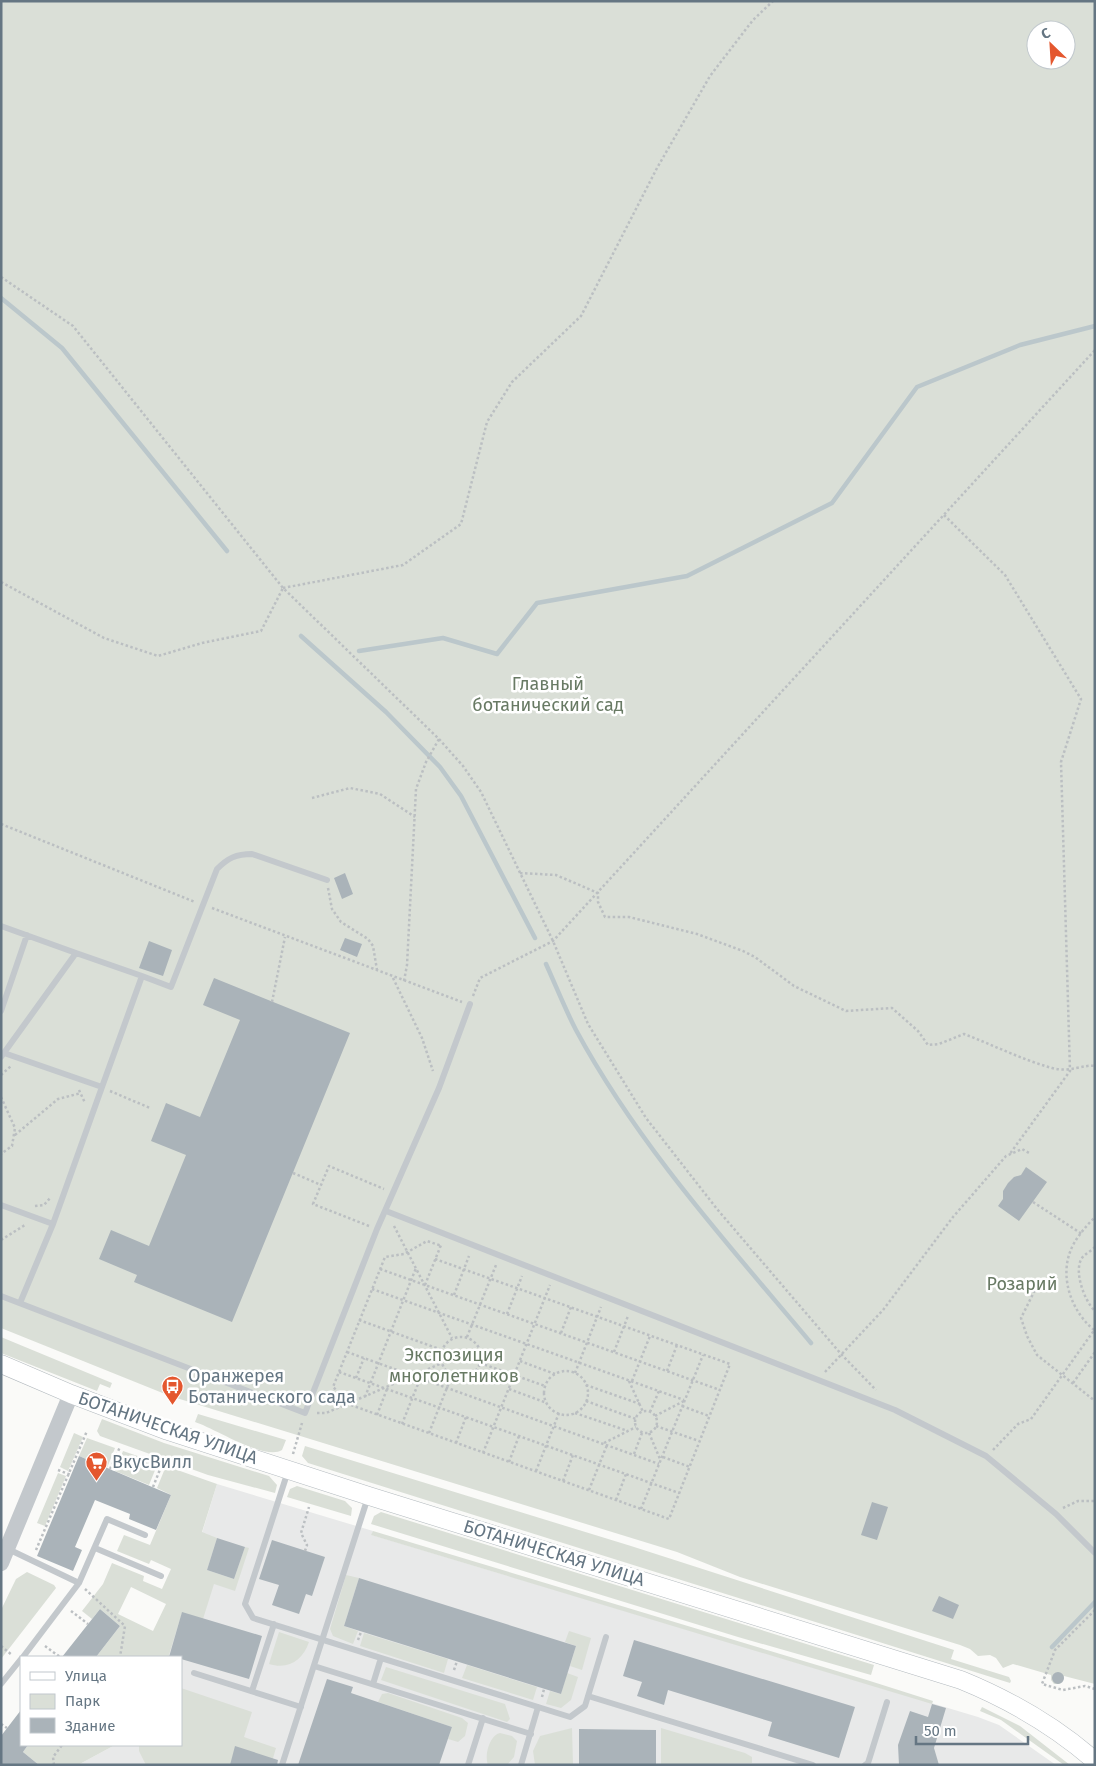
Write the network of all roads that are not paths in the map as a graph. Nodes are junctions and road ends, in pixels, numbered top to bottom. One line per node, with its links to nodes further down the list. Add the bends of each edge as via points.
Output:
1 (327, 880): 5 (lane, via 252,854 228,858 217,869 171,986)
2 (1, 926): 3 (lane)
3 (27, 935): 4 (lane); 7 (lane)
4 (76, 953): 5 (lane); 8 (lane)
5 (142, 976): 9 (lane)
6 (470, 1004): 11 (lane, via 439,1088)
7 (1, 1012)
8 (3, 1055): 9 (lane)
9 (102, 1087): 12 (lane)
10 (1, 1205): 12 (lane)
11 (386, 1210): 14 (lane, via 305,1413); 21 (lane, via 895,1410 986,1456 1056,1514)
12 (53, 1224): 14 (lane)
13 (1, 1296): 14 (lane)
14 (20, 1303)
15 (1, 1364): 16 (main road, БОТАНИЧЕСКАЯ УЛИЦА)
16 (71, 1394): 17 (main road, БОТАНИЧЕСКАЯ УЛИЦА, via 168,1431); 22 (street)
17 (289, 1470): 18 (main road, БОТАНИЧЕСКАЯ УЛИЦА); 25 (lane, via 245,1604 253,1618)
18 (369, 1496): 27 (lane); 42 (main road, БОТАНИЧЕСКАЯ УЛИЦА, via 961,1680 991,1692 1050,1726)
19 (145, 1534): 20 (lane, via 107,1519)
20 (95, 1548): 23 (lane); 24 (lane)
21 (1095, 1553)
22 (4, 1556): 24 (lane, via 32,1561)
23 (161, 1576)
24 (78, 1583): 28 (lane)
25 (274, 1624): 27 (lane); 35 (lane)
26 (606, 1637): 36 (lane)
27 (322, 1640): 29 (lane); 31 (lane)
28 (23, 1656)
29 (381, 1658): 34 (lane); 39 (lane)
30 (20, 1660): 33 (lane)
31 (314, 1666): 34 (lane); 38 (lane)
32 (194, 1673): 35 (lane)
33 (1, 1684)
34 (373, 1684): 40 (lane)
35 (252, 1691): 38 (lane)
36 (588, 1696): 39 (lane, via 585,1706 570,1717); 46 (lane)
37 (887, 1702): 47 (lane)
38 (301, 1706): 43 (lane)
39 (538, 1708): 41 (lane)
40 (483, 1718): 41 (lane); 44 (lane)
41 (530, 1734): 45 (lane)
42 (1095, 1762)
43 (282, 1765)
44 (468, 1765)
45 (521, 1765)
46 (813, 1765)
47 (865, 1765)

